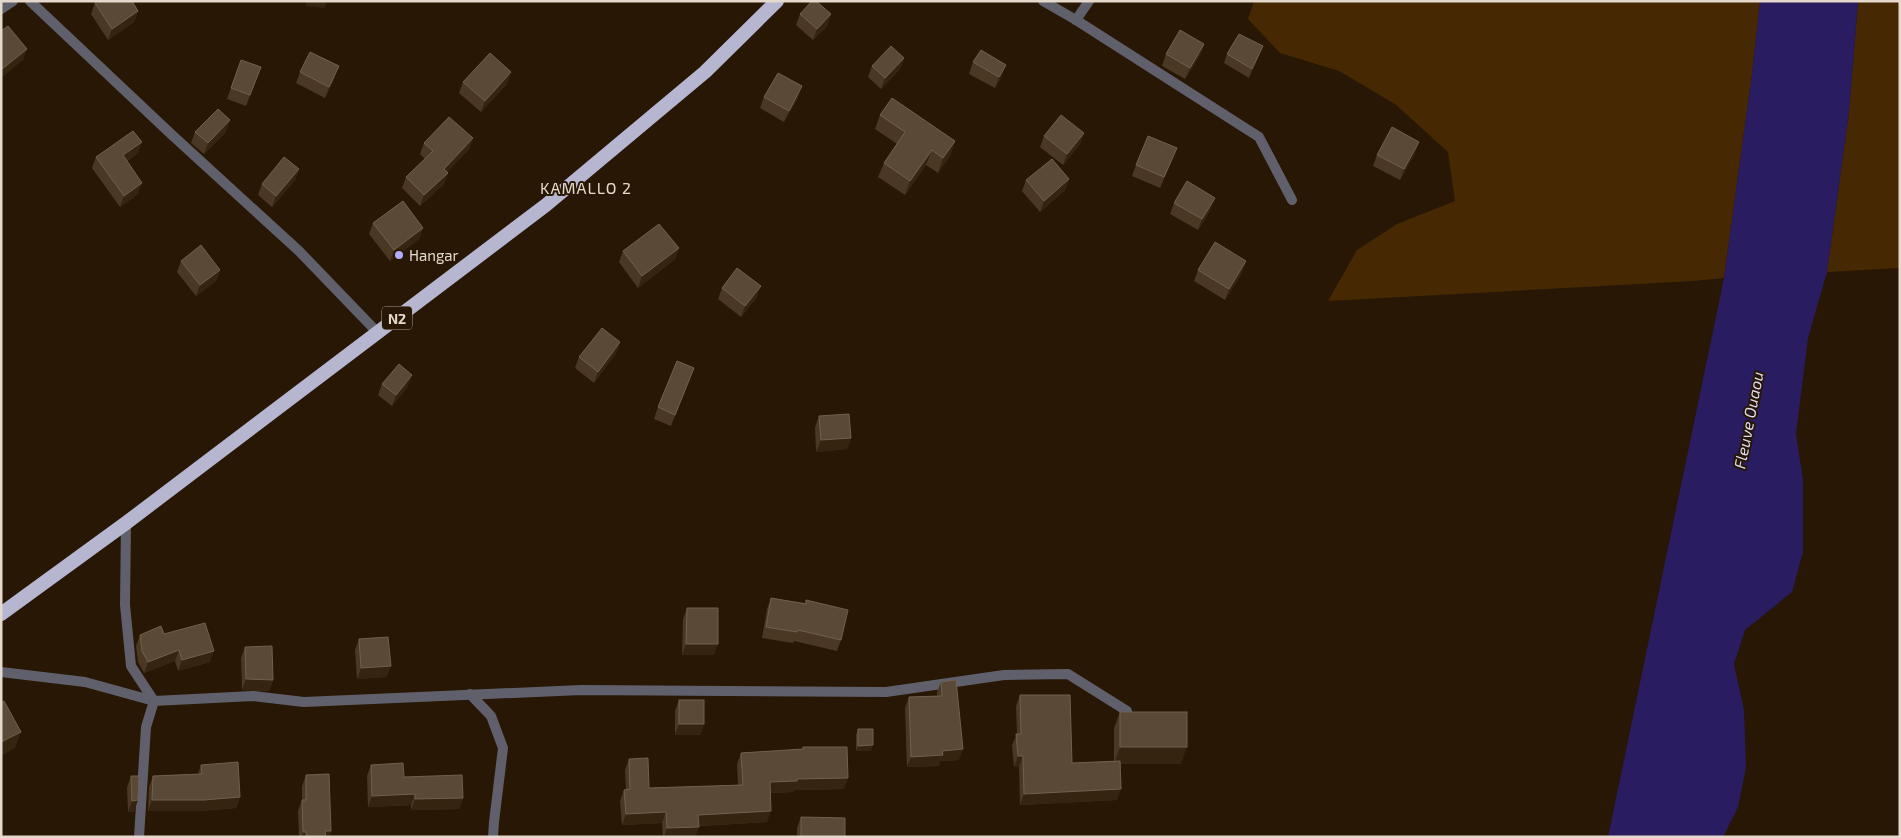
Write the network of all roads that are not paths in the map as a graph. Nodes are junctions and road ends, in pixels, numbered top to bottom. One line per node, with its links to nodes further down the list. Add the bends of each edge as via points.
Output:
1 (13, 1): 6 (street)
2 (30, 1): 9 (street, via 299,252)
3 (777, 1): 9 (highway, N2, via 705,72 546,205)
4 (1042, 1): 7 (street)
5 (1089, 1): 7 (street)
6 (1, 9)
7 (1076, 20): 8 (street, via 1259,137)
8 (1292, 200)
9 (378, 333): 10 (highway, N2)
10 (126, 523): 11 (highway, N2); 14 (street, via 125,605 131,666)
11 (1, 614)
12 (1, 672): 14 (street, via 85,682)
13 (470, 694): 14 (street, via 304,702 253,696); 15 (street, via 581,690 886,692 1004,675 1068,674); 17 (street, via 491,716 503,748)
14 (154, 701): 16 (street, via 146,727)
15 (1127, 711)
16 (138, 837)
17 (493, 837)

